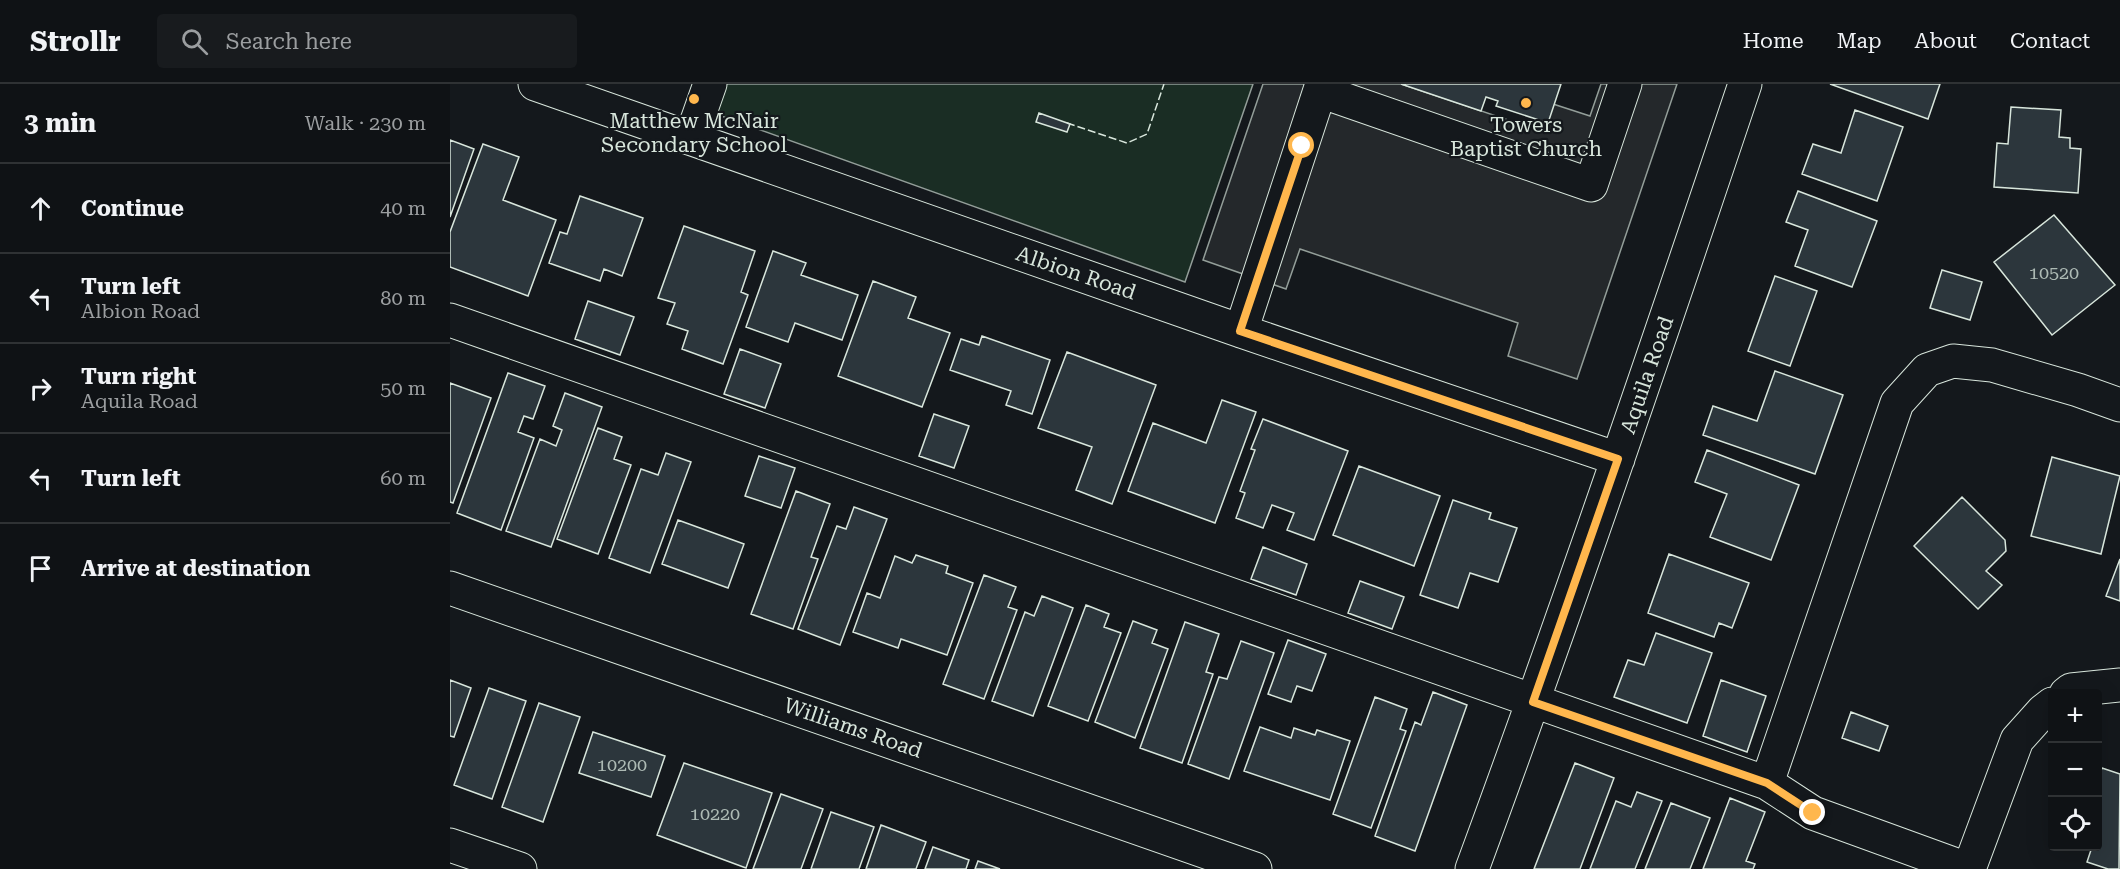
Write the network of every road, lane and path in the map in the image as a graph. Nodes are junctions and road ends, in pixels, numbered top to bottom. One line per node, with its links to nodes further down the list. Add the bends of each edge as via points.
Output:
1 (535, 84): 6 (street, Albion Road)
2 (710, 84): 6 (street)
3 (1625, 84): 5 (street, via 1591,185)
4 (1745, 84): 10 (street, Aquila Road)
5 (1321, 88): 8 (street)
6 (692, 138): 8 (street, Albion Road)
7 (450, 320): 14 (street)
8 (1240, 331): 10 (street, Albion Road)
9 (2120, 405): 16 (street, via 1992,365 1953,361 1927,370 1897,403)
10 (1618, 459): 14 (street, Aquila Road)
11 (450, 588): 19 (street, Williams Road)
12 (2120, 685): 13 (street)
13 (2081, 689)
14 (1533, 702): 16 (street); 20 (street, Aquila Road)
15 (2048, 707): 21 (street, via 2017,740)
16 (1767, 783): 21 (street, via 1813,813)
17 (450, 844): 18 (street)
18 (520, 869)
19 (1255, 869)
20 (1472, 869)
21 (1968, 869)

